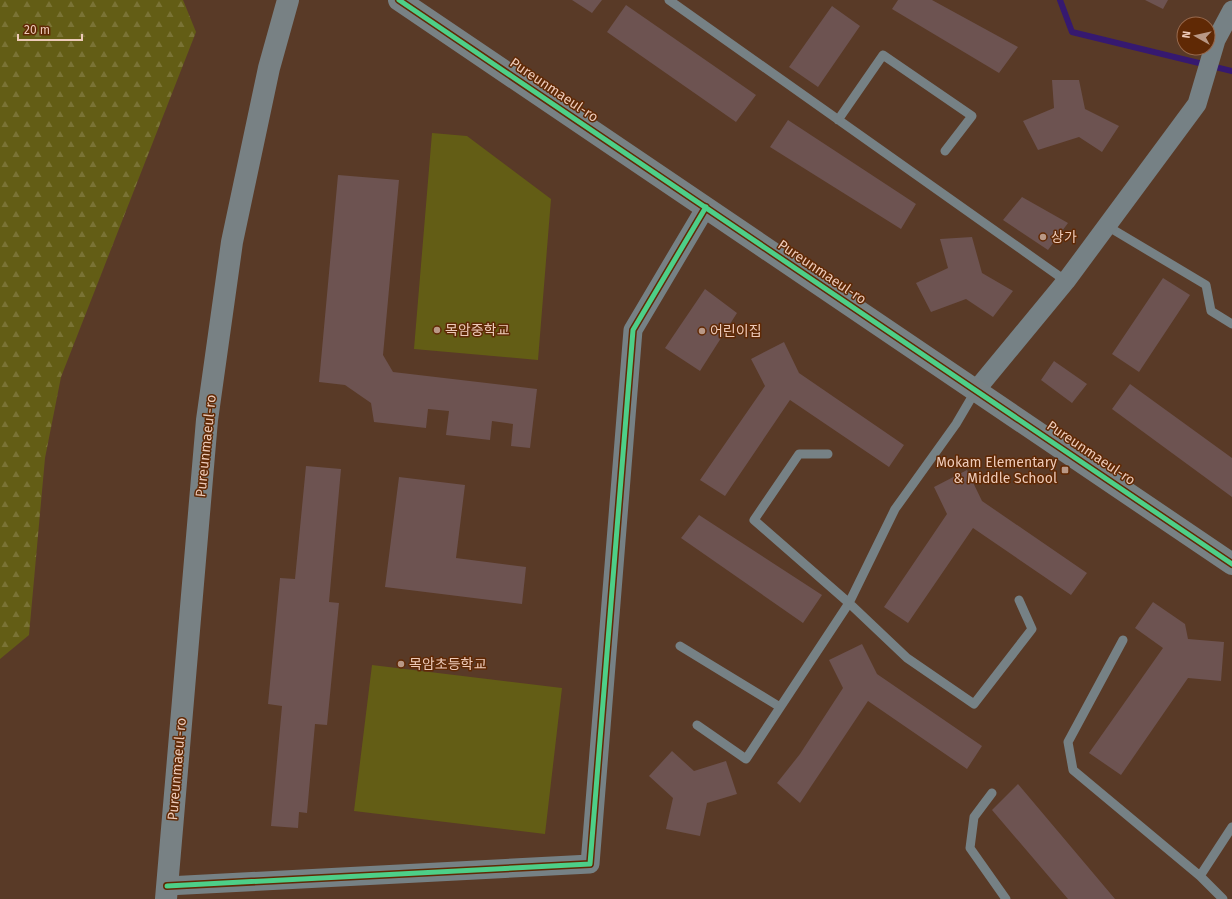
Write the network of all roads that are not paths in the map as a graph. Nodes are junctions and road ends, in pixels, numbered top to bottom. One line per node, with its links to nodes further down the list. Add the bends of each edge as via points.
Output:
1 (288, 0): 23 (street, Pureunmaeul-ro, via 269,68 232,242 207,420)
2 (399, 0): 7 (street, Pureunmaeul-ro)
3 (669, 0): 5 (lane)
4 (1232, 10): 8 (street, via 1216,40 1197,104)
5 (838, 120): 6 (lane, via 883,55 972,116); 9 (lane)
6 (945, 151)
7 (706, 207): 11 (street, Pureunmaeul-ro); 23 (street, via 633,330 590,864)
8 (1107, 226): 9 (street); 10 (lane, via 1206,285 1211,311)
9 (1066, 282): 11 (street)
10 (1232, 324)
11 (976, 390): 13 (street, Pureunmaeul-ro); 15 (lane, via 956,424 895,509)
12 (828, 454): 15 (lane, via 799,454 754,520)
13 (1232, 564)
14 (1019, 600): 15 (lane, via 1032,629 974,704 907,658)
15 (849, 603): 18 (lane)
16 (1124, 640): 22 (lane, via 1068,742 1073,770)
17 (680, 646): 18 (lane)
18 (780, 707): 19 (lane, via 746,759)
19 (697, 725)
20 (992, 793): 24 (lane, via 974,817 970,848)
21 (1232, 827): 22 (lane)
22 (1200, 876): 25 (lane)
23 (167, 893)
24 (1006, 899)
25 (1223, 899)

